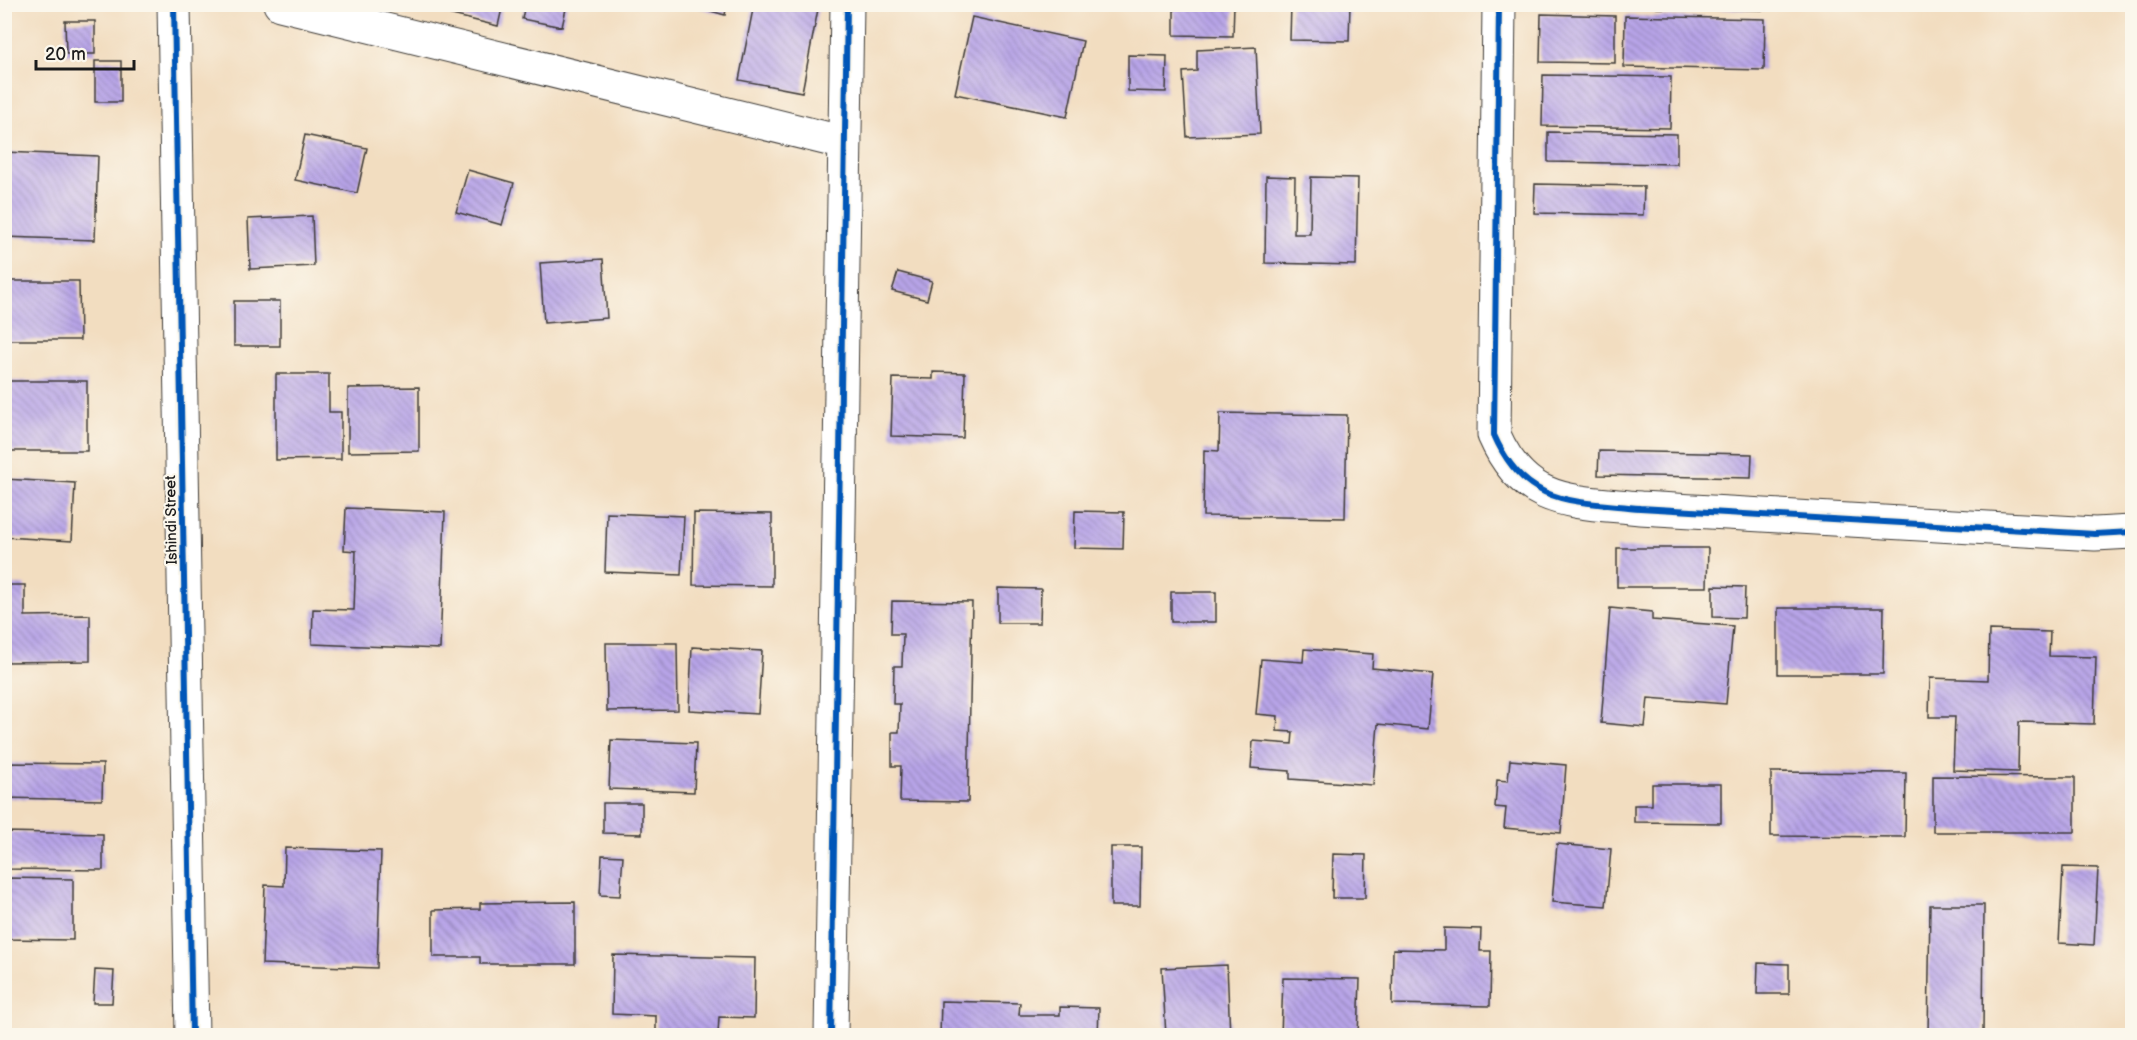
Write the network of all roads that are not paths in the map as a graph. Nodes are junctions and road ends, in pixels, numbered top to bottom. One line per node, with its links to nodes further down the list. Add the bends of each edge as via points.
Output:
1 (174, 4): 7 (street, Ishindi Street)
2 (280, 4): 5 (street)
3 (847, 4): 5 (street)
4 (1499, 4): 6 (street, via 1494,435 1503,456 1522,479 1544,493 1566,499 1640,508 2095,534)
5 (844, 143): 8 (street)
6 (2133, 532)
7 (192, 1035)
8 (831, 1035)

